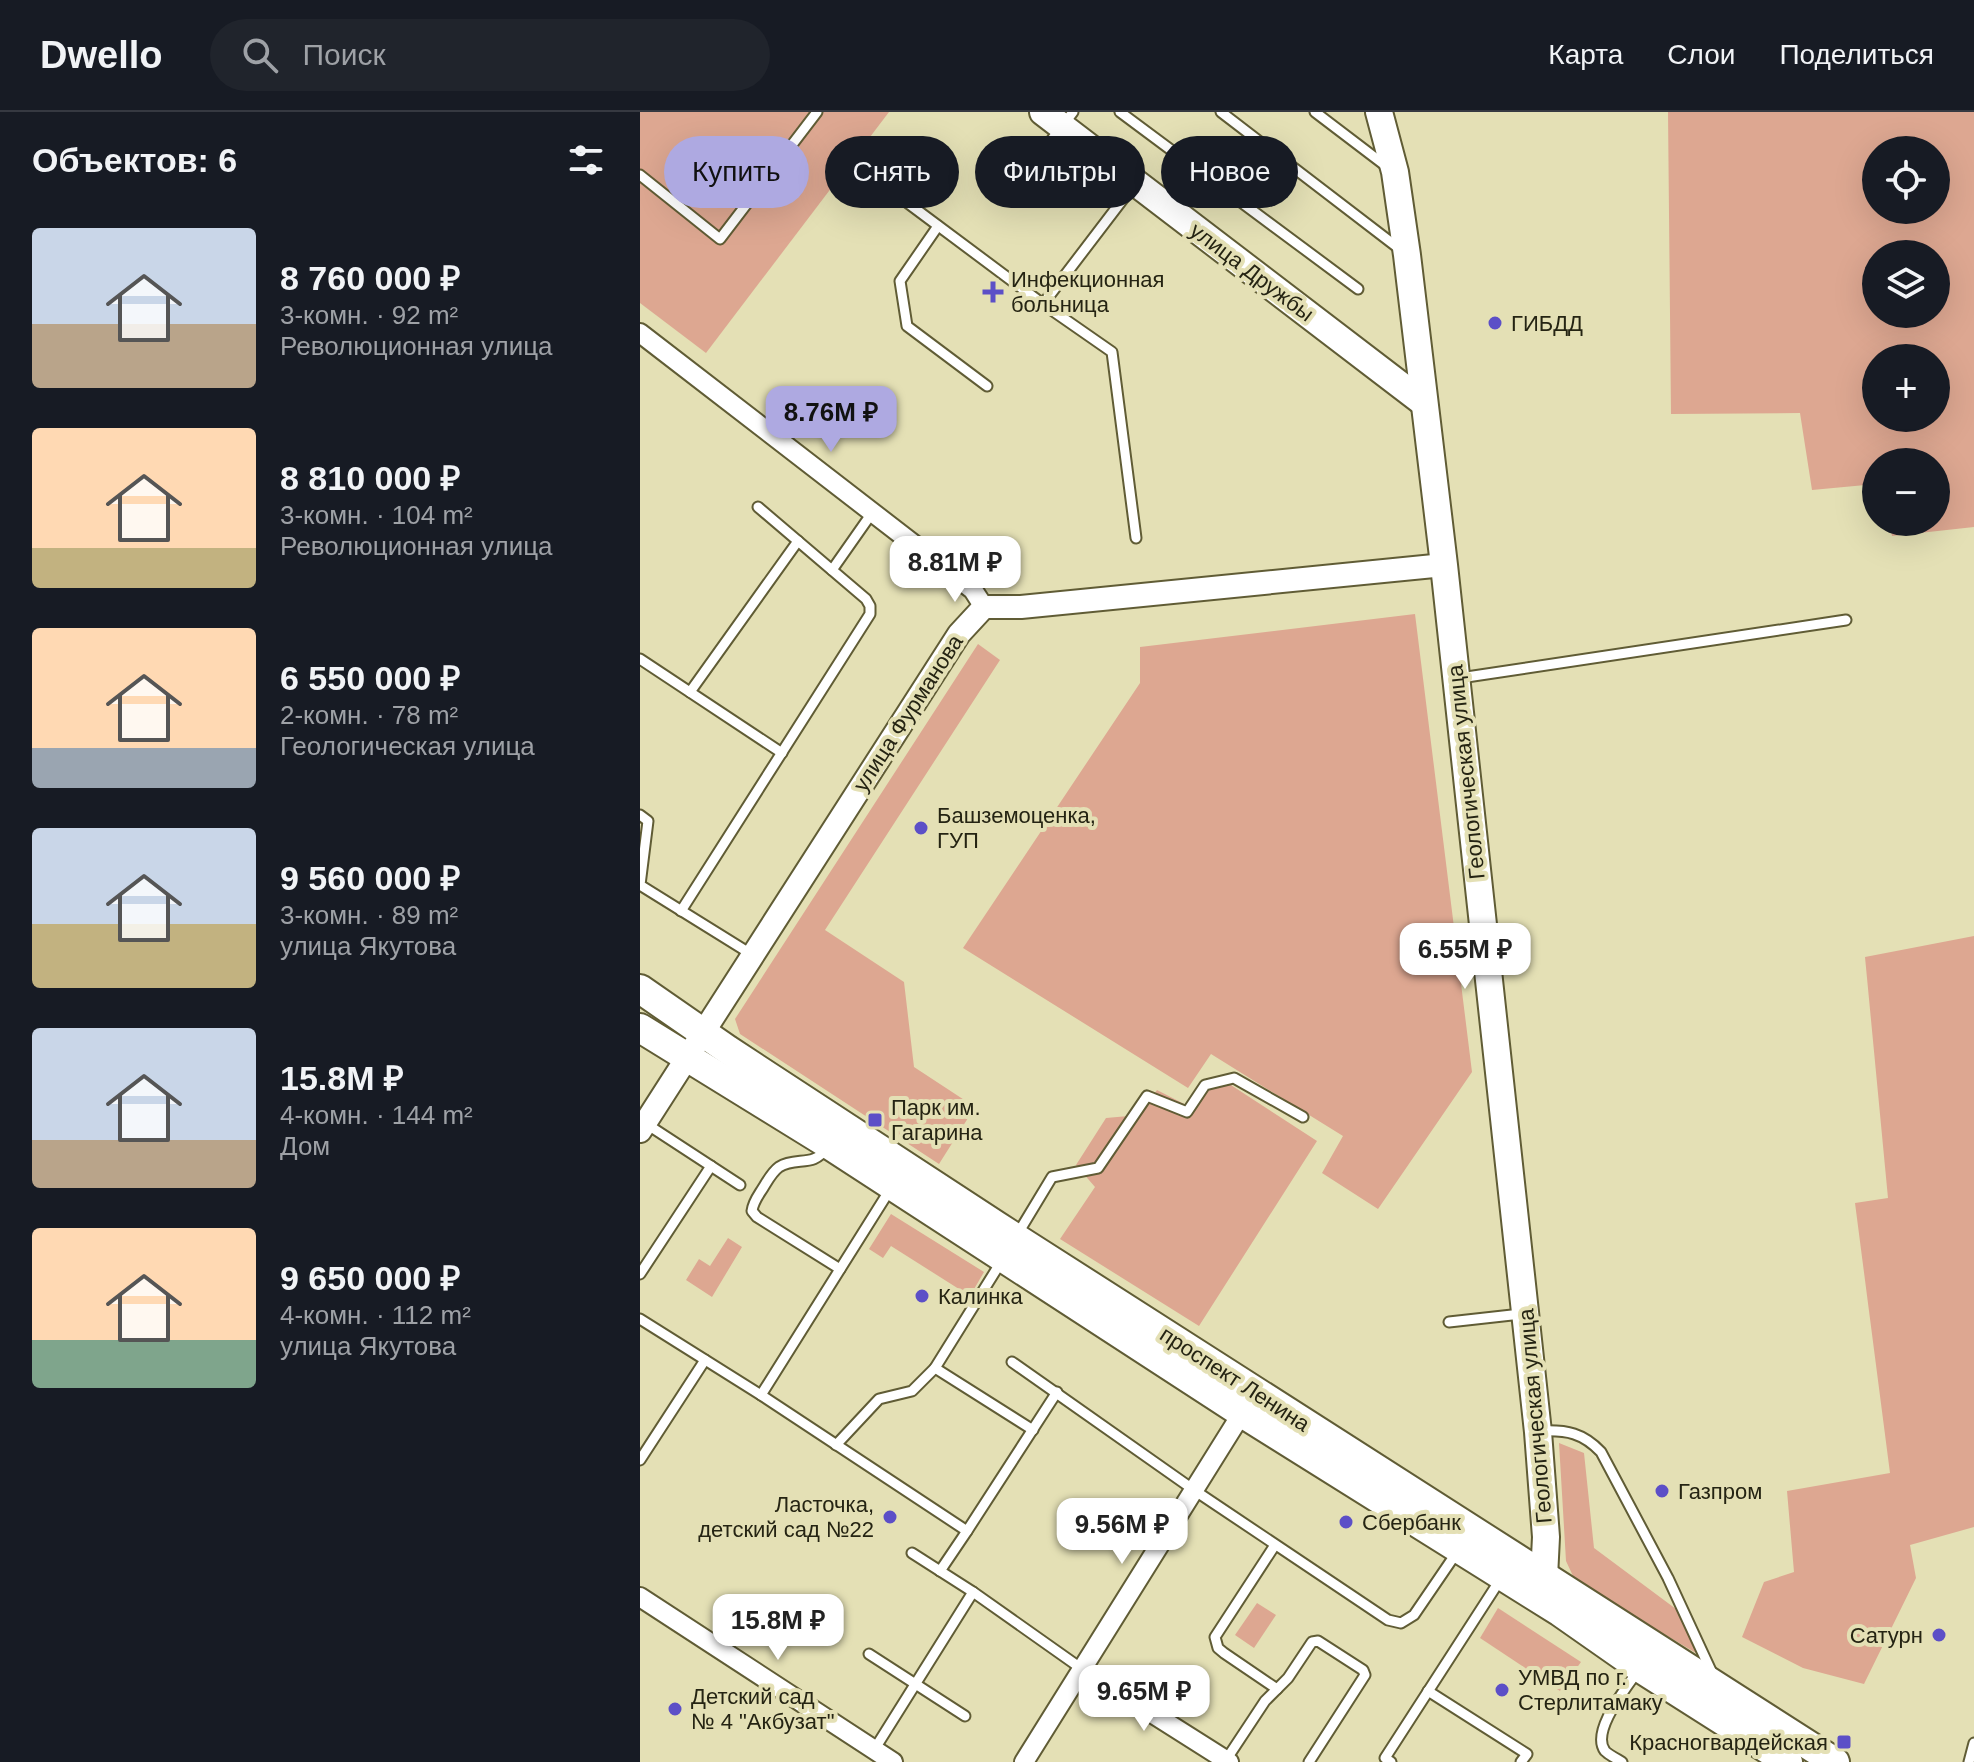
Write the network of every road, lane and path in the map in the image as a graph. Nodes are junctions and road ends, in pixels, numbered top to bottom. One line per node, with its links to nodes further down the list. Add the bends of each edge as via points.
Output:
1 (817, 112): 10 (lane, via 720,239)
2 (1120, 112): 16 (lane)
3 (1221, 112): 15 (lane)
4 (1315, 112): 9 (lane)
5 (1381, 113): 9 (main road, Геологическая улица)
6 (1059, 117): 7 (lane); 8 (main road, улица Дружбы)
7 (1048, 136)
8 (1081, 136)
9 (1395, 172): 15 (main road, Геологическая улица)
10 (640, 175)
11 (1145, 191): 20 (main road, улица Дружбы)
12 (914, 208): 14 (lane)
13 (1116, 208): 17 (lane)
14 (938, 226): 17 (lane); 19 (lane, via 900,281 907,326)
15 (1407, 255): 20 (main road, Геологическая улица)
16 (1358, 289)
17 (1043, 304): 23 (lane, via 1112,352)
18 (640, 333): 22 (street)
19 (987, 386)
20 (1424, 403): 25 (main road, Геологическая улица)
21 (758, 507): 24 (lane)
22 (872, 513): 26 (lane); 27 (street, via 973,590)
23 (1136, 538)
24 (798, 541): 26 (lane); 31 (lane)
25 (1444, 565): 27 (street); 30 (main road, Геологическая улица)
26 (832, 570): 32 (lane, via 866,599 870,614)
27 (984, 607): 35 (street, улица Фурманова, via 959,634)
28 (1846, 620): 30 (lane)
29 (640, 659): 31 (lane)
30 (1456, 679): 49 (main road, Геологическая улица)
31 (690, 692): 32 (lane)
32 (782, 753): 34 (lane)
33 (640, 815): 34 (lane, via 648,821 640,885)
34 (681, 911): 35 (lane)
35 (751, 954): 38 (street, улица Фурманова)
36 (640, 989): 38 (main road, проспект Ленина)
37 (640, 1028): 39 (main road, проспект Ленина)
38 (703, 1031): 39 (street, улица Фурманова); 46 (main road, проспект Ленина)
39 (688, 1056): 41 (street, улица Фурманова); 42 (main road, проспект Ленина)
40 (1303, 1117): 46 (lane, via 1234,1078 1205,1085 1187,1112 1147,1096 1098,1168 1052,1177)
41 (642, 1127): 43 (lane)
42 (828, 1144): 45 (main road, проспект Ленина); 47 (lane, via 817,1159 779,1167 752,1207 757,1217)
43 (711, 1166): 44 (lane); 48 (lane)
44 (740, 1185)
45 (892, 1186): 46 (main road, проспект Ленина); 47 (lane)
46 (1009, 1248): 54 (lane); 57 (main road, проспект Ленина)
47 (840, 1269): 56 (lane)
48 (640, 1274)
49 (1525, 1313): 51 (lane); 59 (main road, Геологическая улица)
50 (640, 1319): 52 (lane)
51 (1449, 1322)
52 (705, 1360): 56 (lane); 61 (lane)
53 (1012, 1362): 55 (lane)
54 (935, 1368): 58 (lane); 60 (lane, via 912,1391 879,1399)
55 (1057, 1392): 58 (lane); 62 (lane)
56 (761, 1395): 60 (lane)
57 (1249, 1402): 62 (street); 65 (main road, проспект Ленина); 68 (main road, проспект Ленина)
58 (1033, 1430): 63 (lane)
59 (1538, 1432): 68 (main road, Геологическая улица); 77 (lane, via 1578,1434 1601,1452)
60 (836, 1445): 63 (lane)
61 (640, 1460)
62 (1194, 1490): 64 (lane); 74 (street)
63 (967, 1531): 67 (lane)
64 (1275, 1545): 65 (lane, via 1396,1623 1414,1615); 76 (lane, via 1215,1637 1218,1648)
65 (1458, 1550): 69 (main road, проспект Ленина)
66 (912, 1553): 67 (lane)
67 (940, 1571): 70 (lane)
68 (1544, 1577): 77 (main road, проспект Ленина)
69 (1502, 1578): 73 (main road, проспект Ленина); 78 (lane)
70 (973, 1592): 74 (lane); 75 (lane)
71 (640, 1597): 81 (street)
72 (869, 1654): 75 (lane)
73 (1640, 1668): 88 (lane, via 1602,1731 1605,1751); 89 (main road, проспект Ленина)
74 (1082, 1669): 82 (street); 84 (street)
75 (916, 1684): 79 (lane); 81 (lane)
76 (1277, 1689): 82 (lane); 85 (lane, via 1316,1641 1364,1672)
77 (1720, 1690): 90 (main road, проспект Ленина)
78 (1428, 1691): 86 (lane, via 1385,1758); 87 (lane, via 1527,1754)
79 (965, 1716)
80 (1974, 1743): 91 (lane)
81 (874, 1750): 83 (street)
82 (1227, 1761)
83 (893, 1762)
84 (1024, 1762)
85 (1309, 1762)
86 (1391, 1762)
87 (1521, 1762)
88 (1622, 1762)
89 (1788, 1762)
90 (1835, 1762)
91 (1969, 1762)

